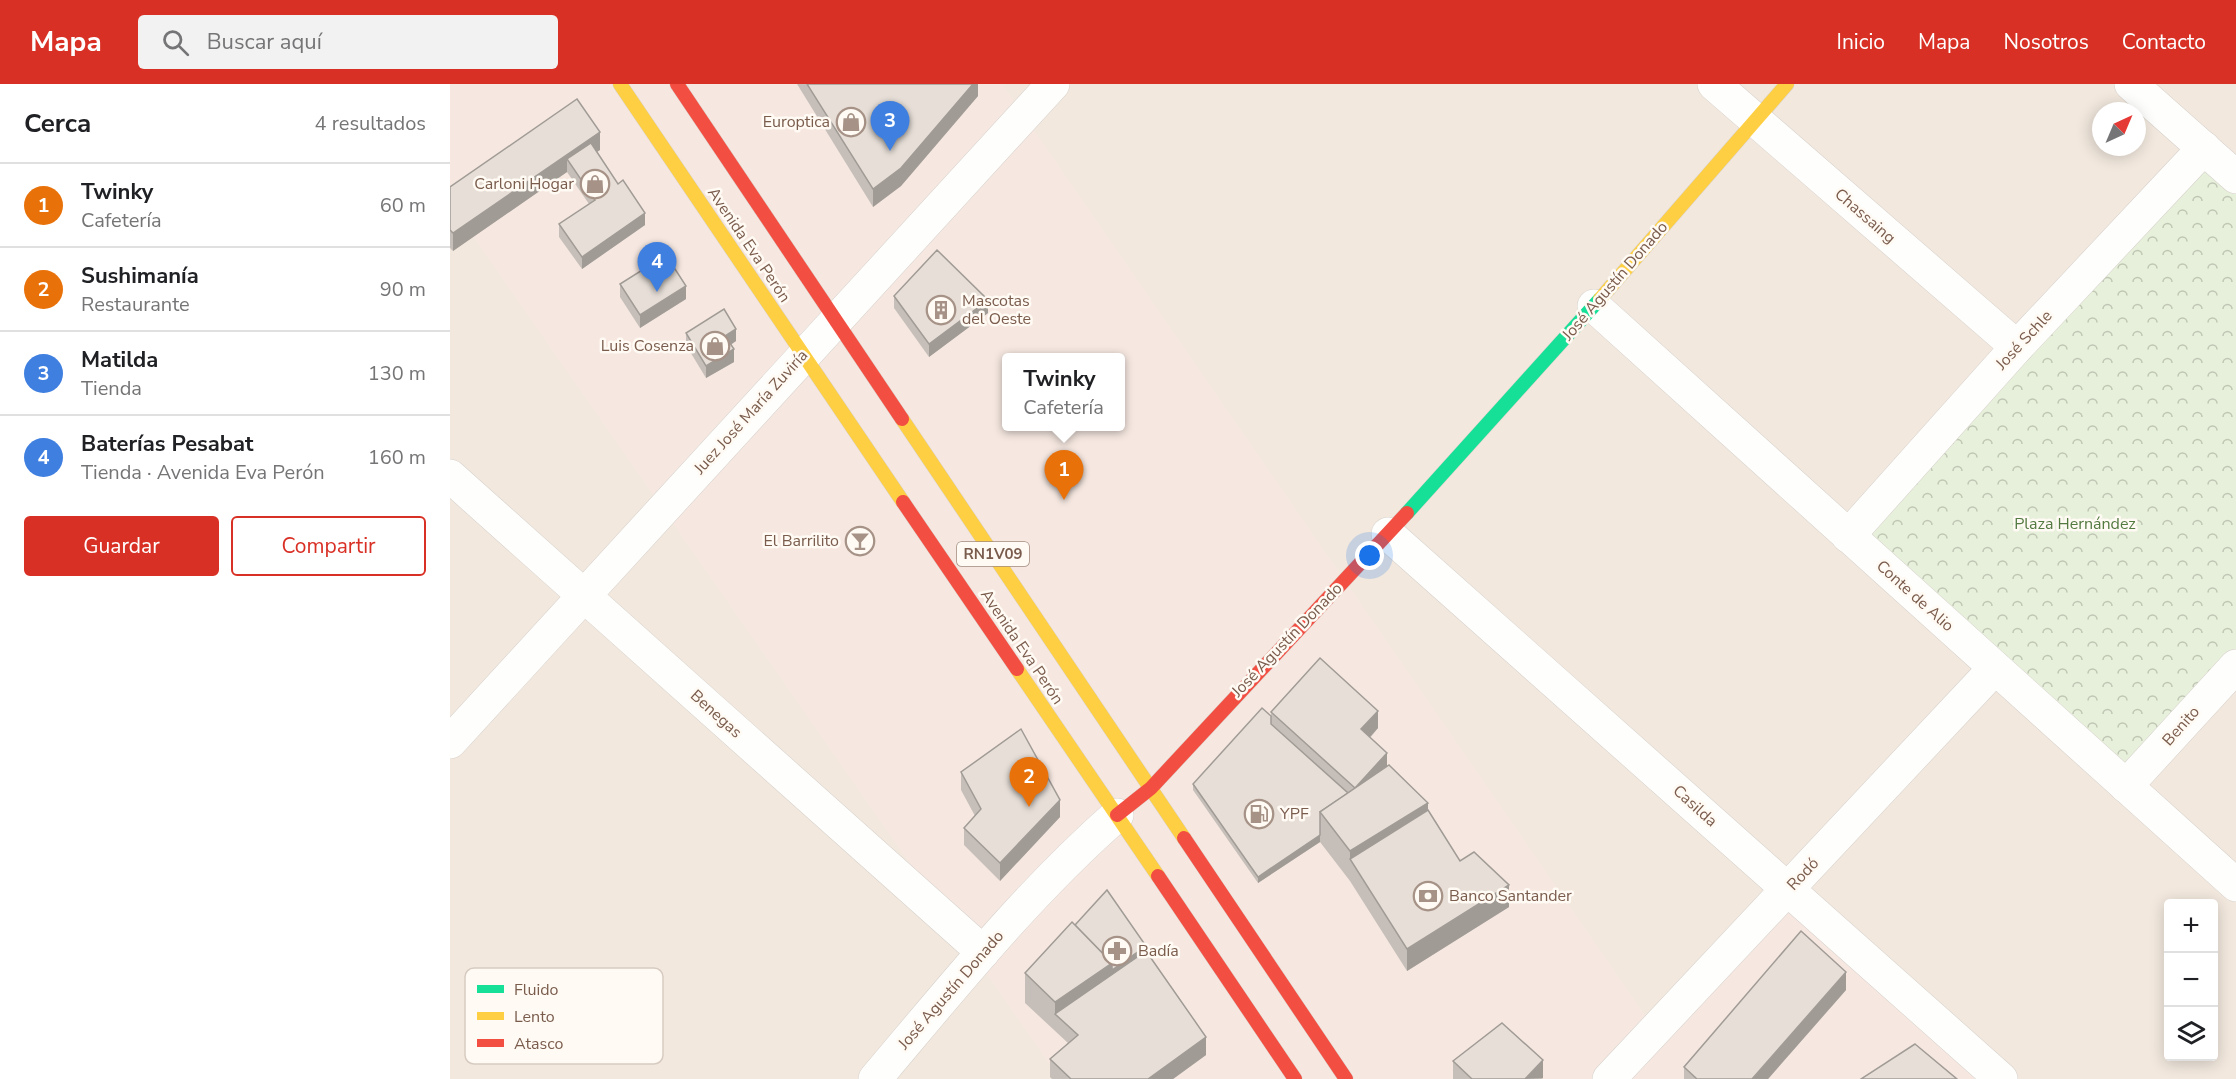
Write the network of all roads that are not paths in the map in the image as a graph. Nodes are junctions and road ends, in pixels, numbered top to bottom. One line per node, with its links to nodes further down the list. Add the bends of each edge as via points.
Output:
1 (620, 84): 13 (main road, Avenida Eva Perón / RN1V09)
2 (677, 84): 11 (main road, Avenida Eva Perón / RN1V09)
3 (1053, 84): 11 (street, Juez José María Zuviría)
4 (1714, 84): 7 (street, Chassaing)
5 (1787, 84): 7 (main road, José Agustín Donado)
6 (2131, 84): 8 (street)
7 (1754, 120): 10 (main road, José Agustín Donado); 12 (street, Chassaing)
8 (2204, 148): 9 (street); 12 (street, José Schle)
9 (2236, 177)
10 (1594, 306): 15 (main road, José Agustín Donado); 16 (street, Conte de Alio)
11 (836, 320): 13 (street, Juez José María Zuviría); 22 (main road, Avenida Eva Perón / RN1V09)
12 (2017, 347): 16 (street, José Schle)
13 (804, 355): 17 (street, Juez José María Zuviría); 23 (main road, Avenida Eva Perón / RN1V09)
14 (450, 476): 17 (street, Benegas)
15 (1388, 534): 22 (main road, José Agustín Donado); 25 (street, Casilda)
16 (1848, 536): 19 (street, Conte de Alio)
17 (584, 596): 20 (street, Juez José María Zuviría); 26 (street, Benegas)
18 (2236, 666): 21 (street, Benito)
19 (1995, 668): 21 (street, Conte de Alio); 25 (street, Rodó)
20 (450, 742)
21 (2126, 786): 24 (street, Conte de Alio)
22 (1151, 788): 23 (main road, José Agustín Donado); 29 (main road, Avenida Eva Perón / RN1V09)
23 (1117, 815): 26 (street, José Agustín Donado, via 1072,854); 28 (main road, Avenida Eva Perón / RN1V09)
24 (2236, 885)
25 (1789, 890): 30 (street, Rodó); 31 (street, Casilda)
26 (983, 952): 27 (street, José Agustín Donado)
27 (875, 1079)
28 (1295, 1079)
29 (1346, 1079)
30 (1609, 1079)
31 (2001, 1079)

